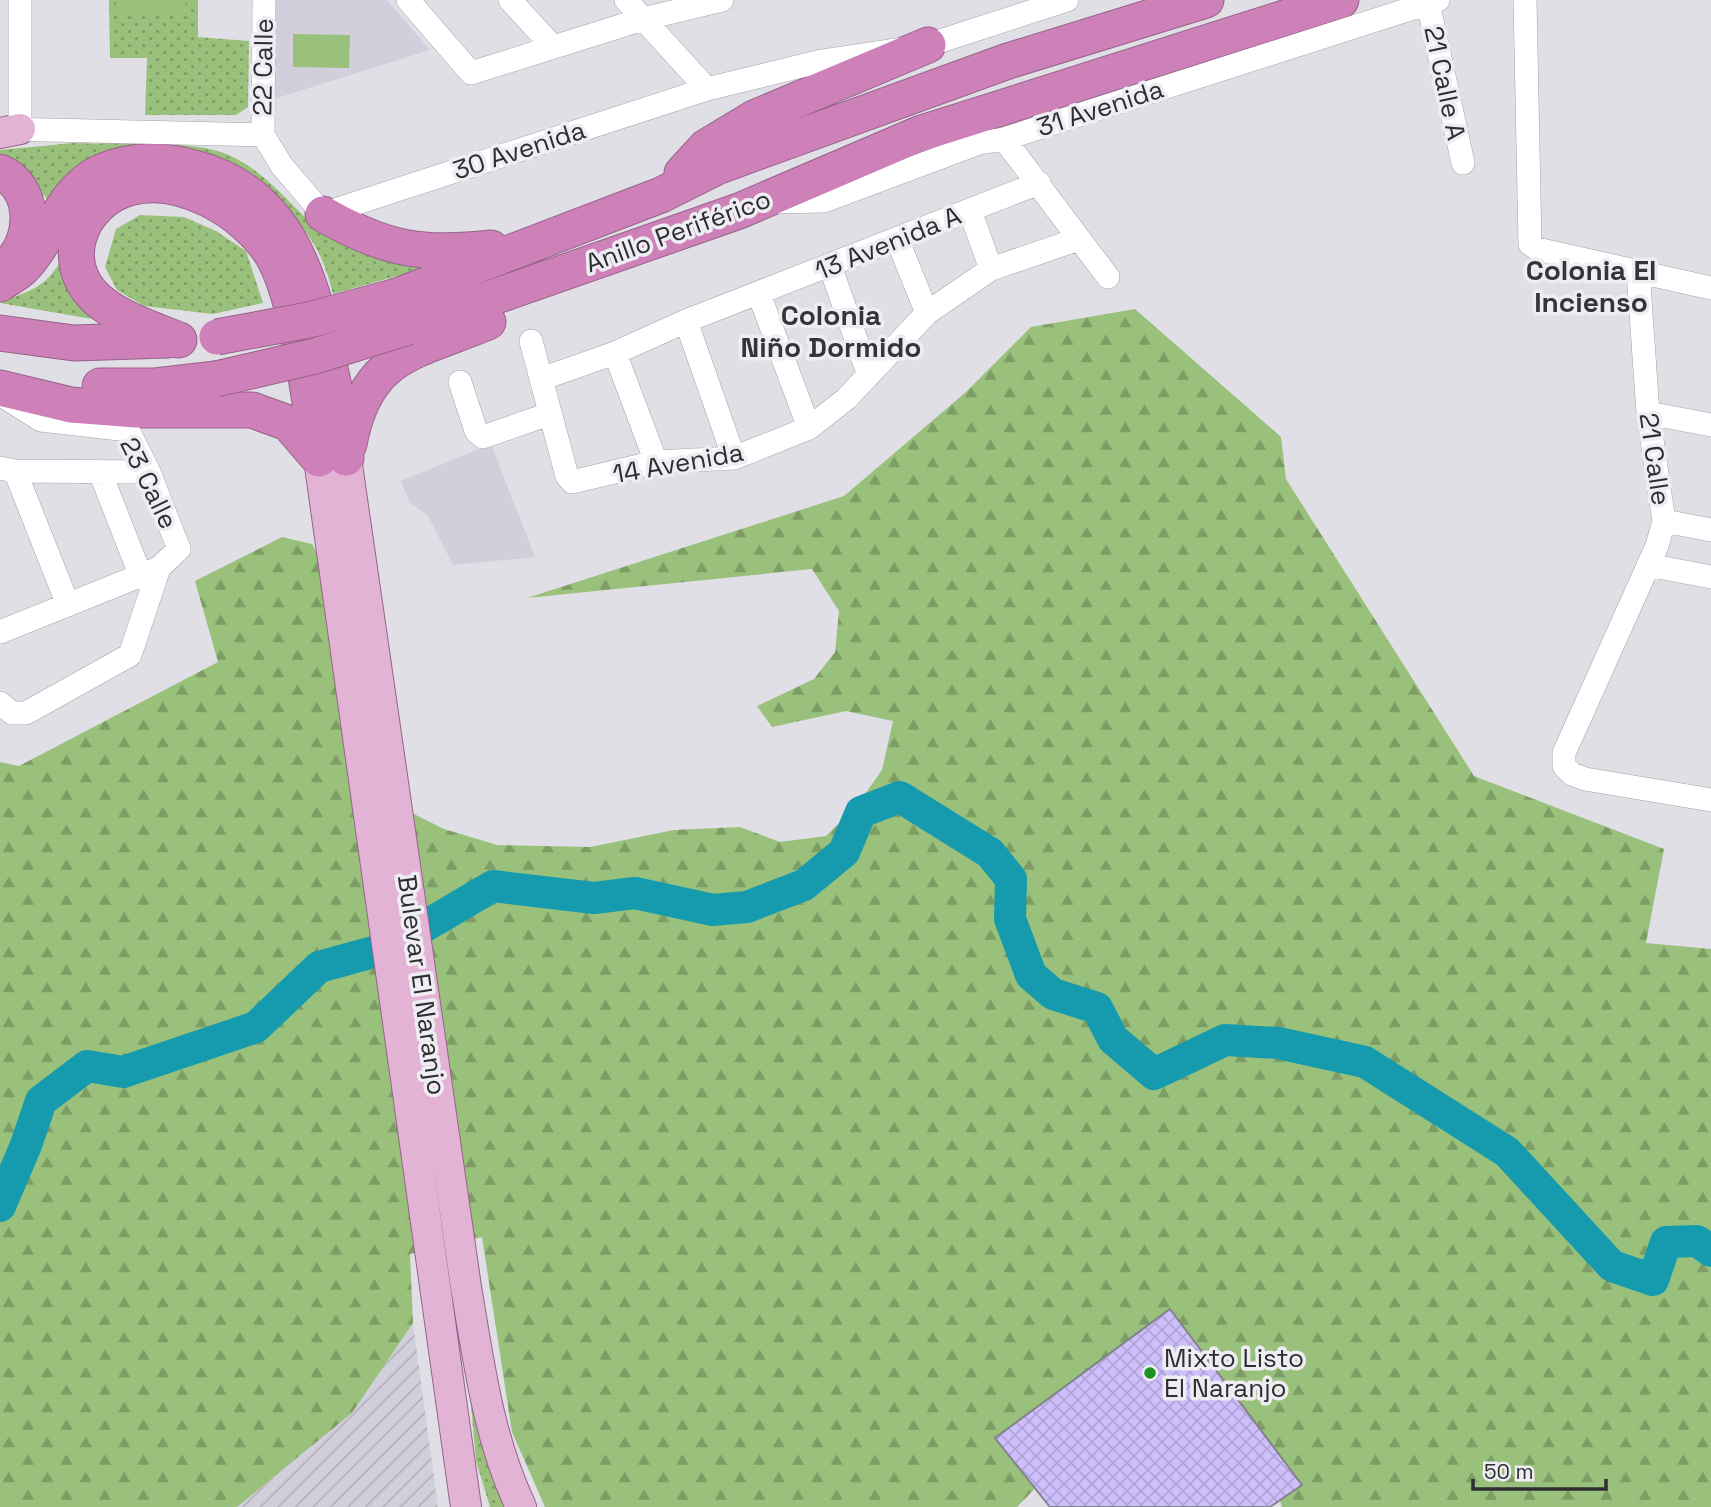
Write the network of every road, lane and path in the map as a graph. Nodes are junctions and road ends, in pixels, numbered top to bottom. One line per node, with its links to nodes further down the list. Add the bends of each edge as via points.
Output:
1 (20, 0): 13 (street)
2 (264, 0): 18 (street, 22 Calle)
3 (408, 0): 15 (street, via 461,65 476,72)
4 (510, 0): 15 (street)
5 (626, 0): 12 (street)
6 (722, 0): 12 (street)
7 (1067, 0): 14 (street, 30 Avenida)
8 (1206, 0): 23 (highway, Anillo Periférico, via 1009,61 719,166)
9 (1341, 0): 24 (highway, Anillo Periférico, via 919,134)
10 (1525, 0): 33 (street, via 1531,244)
11 (1433, 2): 19 (street, 31 Avenida); 20 (street, 21 Calle A)
12 (643, 19): 15 (street); 16 (street)
13 (10, 32): 17 (street)
14 (928, 45): 16 (street, 30 Avenida, via 822,61); 23 (highway, via 754,118 706,148)
15 (553, 47)
16 (707, 89): 26 (street, 30 Avenida)
17 (7, 131): 18 (street)
18 (263, 135): 26 (street, via 282,166)
19 (1004, 139): 22 (street); 24 (street, 31 Avenida, via 979,143 824,201)
20 (1463, 163)
21 (0, 172): 34 (highway, via 14,182 28,211 25,243)
22 (1039, 183): 25 (street, 13 Avenida A); 29 (street)
23 (661, 195): 30 (highway, Anillo Periférico)
24 (760, 202): 27 (highway, Anillo Periférico)
25 (970, 211): 28 (street, 13 Avenida A); 32 (street)
26 (323, 214): 30 (highway, via 401,249 457,252)
27 (668, 236): 39 (highway, Anillo Periférico); 61 (highway, via 601,274 385,368 357,407)
28 (897, 239): 31 (street, 13 Avenida A); 40 (street)
29 (1079, 239): 32 (street, 14 Avenida); 35 (street)
30 (533, 244): 39 (highway, Anillo Periférico)
31 (830, 266): 38 (street, 13 Avenida A); 47 (street)
32 (991, 270): 40 (street, 14 Avenida)
33 (1638, 271): 37 (street); 52 (street, 21 Calle)
34 (0, 272)
35 (1108, 277)
36 (0, 284): 61 (highway, via 21,270 69,198 101,172 127,163 158,162 212,172 230,181 266,208 299,254 316,300)
37 (1711, 288)
38 (759, 294): 41 (street, 13 Avenida A); 55 (street)
39 (402, 312): 43 (highway, Anillo Periférico, bridge, via 309,320); 46 (highway, Anillo Periférico, bridge, via 302,359 216,379 103,386)
40 (927, 313): 47 (street, 14 Avenida)
41 (686, 321): 45 (street, 13 Avenida A); 56 (street)
42 (0, 333): 43 (highway, Anillo Periférico, via 75,342)
43 (178, 340): 61 (highway, via 104,304 79,273 76,248 82,228 104,199 130,188 163,186 207,200 247,225 271,253 289,295)
44 (531, 341): 48 (street)
45 (615, 353): 48 (street, 13 Avenida A); 57 (street)
46 (0, 371)
47 (868, 373): 55 (street, 14 Avenida, via 846,399)
48 (541, 379): 53 (street)
49 (460, 382): 53 (street, via 479,436 488,437)
50 (0, 388): 61 (highway, via 45,401 111,408 253,410 288,423)
51 (0, 395): 60 (street, 23 Calle, via 41,420 128,430)
52 (1648, 413): 54 (street); 62 (street, 21 Calle)
53 (549, 414): 57 (street, 14 Avenida, via 572,482)
54 (1711, 425)
55 (809, 428): 56 (street, 14 Avenida)
56 (734, 458): 57 (street, 14 Avenida)
57 (656, 462)
58 (8, 470): 59 (street); 67 (street)
59 (100, 472): 60 (street); 65 (street)
60 (149, 472): 65 (street, 23 Calle, via 177,541 176,554)
61 (334, 472): 71 (main road, Bulevar El Naranjo, via 435,1292); 72 (main road, Bulevar El Naranjo, via 489,1422)
62 (1664, 521): 63 (street); 64 (street, 21 Calle)
63 (1711, 530)
64 (1648, 565): 66 (street); 70 (street, 21 Calle, via 1564,753 1564,766 1585,779)
65 (149, 571): 67 (street); 69 (street, via 130,655 26,713 12,713)
66 (1711, 578)
67 (68, 605): 68 (street)
68 (0, 632)
69 (0, 703)
70 (1711, 800)
71 (466, 1507)
72 (521, 1507)

